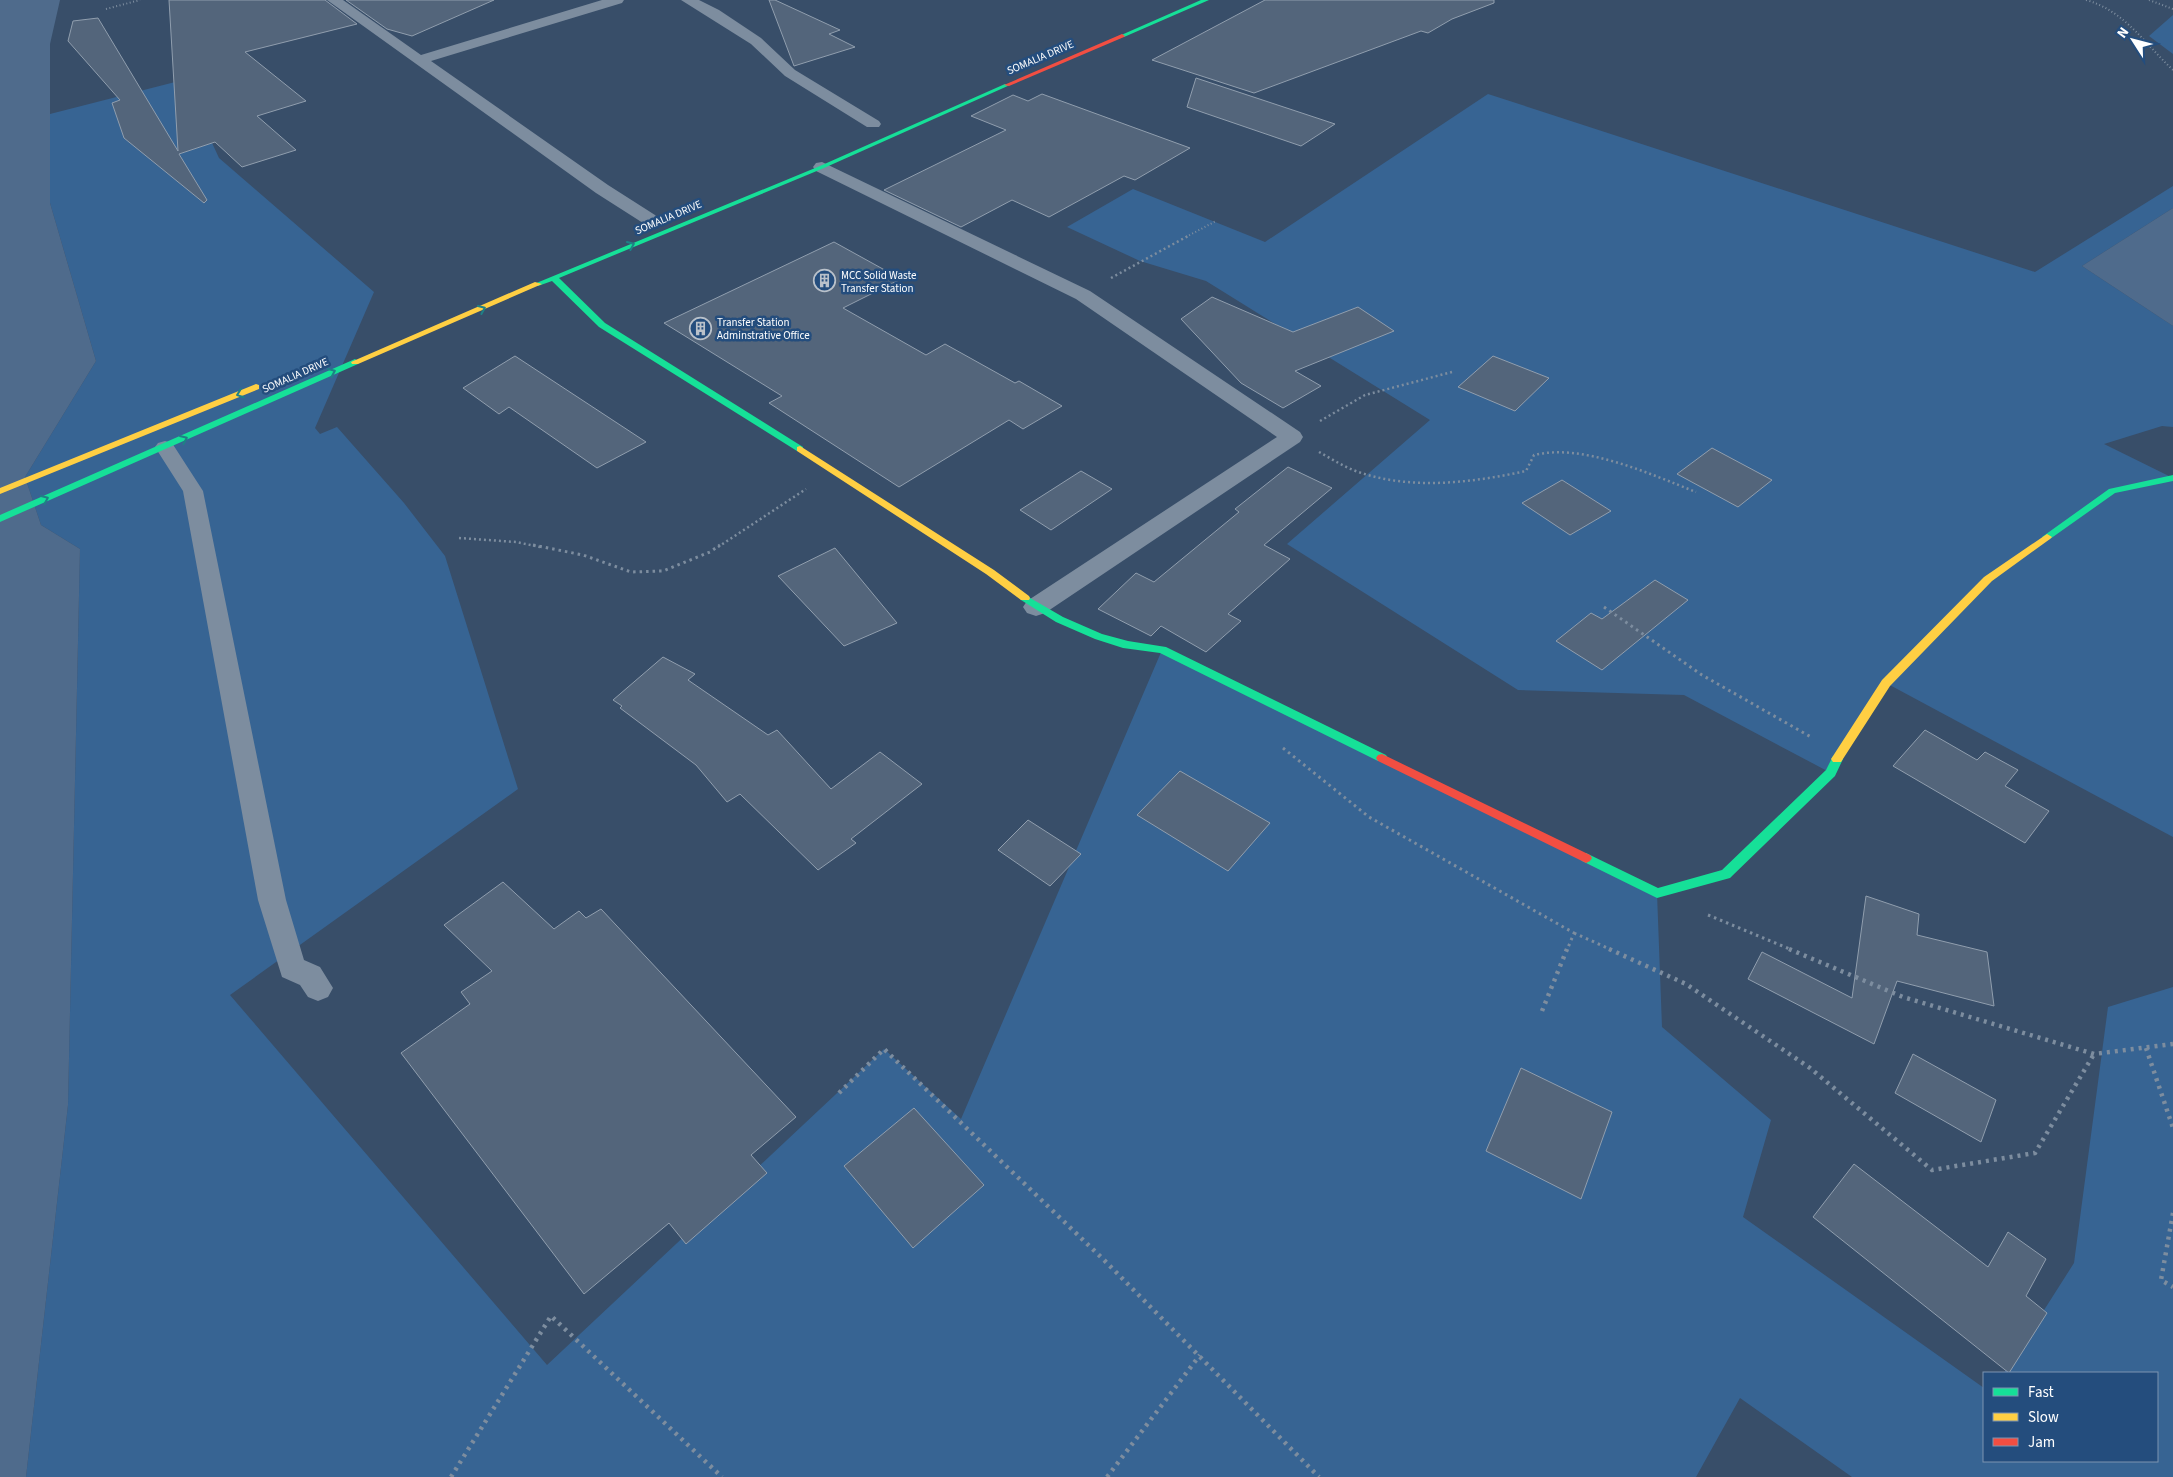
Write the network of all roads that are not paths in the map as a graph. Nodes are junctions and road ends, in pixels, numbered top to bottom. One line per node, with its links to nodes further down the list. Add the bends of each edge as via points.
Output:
1 (334, 0): 5 (street)
2 (617, 0): 5 (street)
3 (688, 0): 6 (street, via 756,41 790,73)
4 (1206, 0): 8 (street, SOMALIA DRIVE)
5 (420, 60): 9 (street, via 602,189)
6 (878, 122): 7 (street)
7 (855, 132)
8 (822, 167): 11 (street, SOMALIA DRIVE, one-way to 8); 17 (street, via 1083,295 1292,437)
9 (653, 217): 10 (street, SOMALIA DRIVE)
10 (632, 226)
11 (554, 278): 13 (street, SOMALIA DRIVE, one-way to 11, via 352,363); 17 (street, via 602,325 835,470 990,572)
12 (266, 383): 15 (street, SOMALIA DRIVE, one-way to 15)
13 (165, 447): 16 (street, SOMALIA DRIVE, one-way to 13); 18 (lane, via 193,491 272,900 292,968 310,976)
14 (2173, 478): 17 (street, via 2112,491 1988,579 1886,683 1840,753 1831,773 1726,874 1657,893 1162,650 1123,644 1087,632)
15 (0, 491)
16 (0, 519)
17 (1036, 607)
18 (318, 988)

